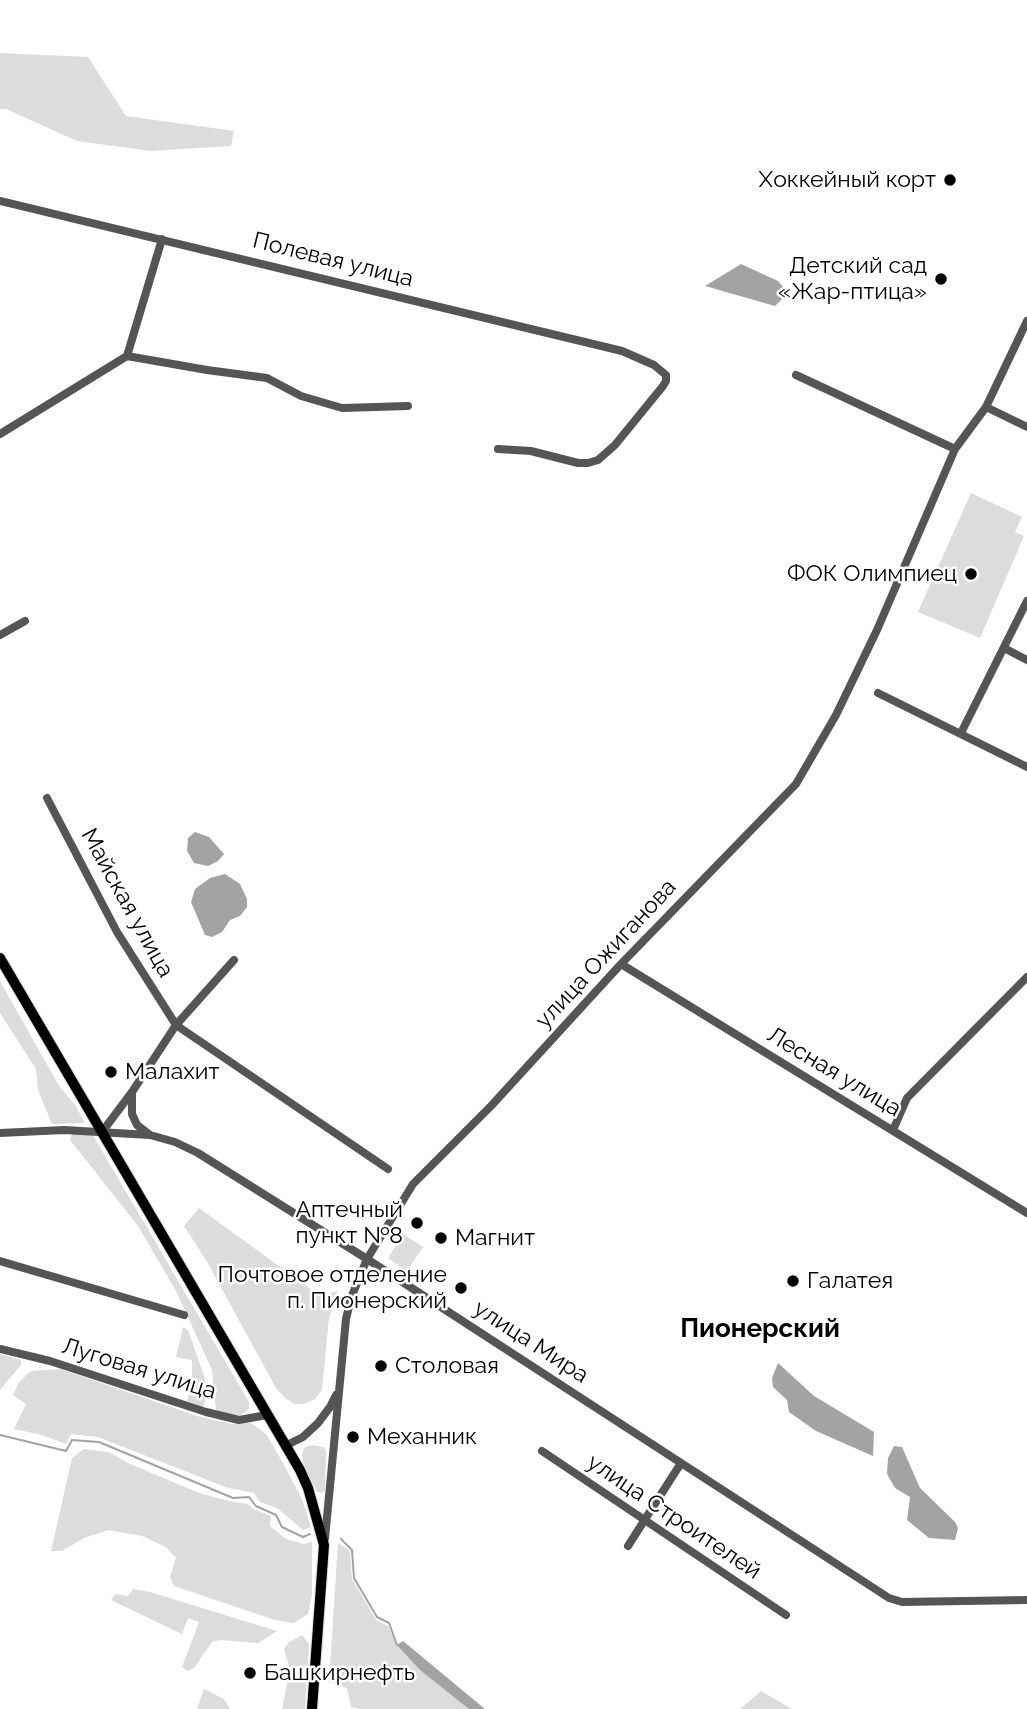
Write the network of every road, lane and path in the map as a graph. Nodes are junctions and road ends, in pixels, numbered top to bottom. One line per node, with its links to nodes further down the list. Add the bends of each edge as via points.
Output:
1 (0, 201): 2 (street, Полевая улица)
2 (162, 239): 4 (street); 10 (street, Полевая улица, via 622,351 666,375 666,381 615,445 598,460 578,463 531,451)
3 (1027, 321): 7 (street, улица Ожиганова)
4 (127, 356): 6 (street, via 267,378 301,396 342,408); 9 (street)
5 (796, 375): 11 (street)
6 (408, 406)
7 (986, 407): 8 (street); 11 (street, улица Ожиганова)
8 (1027, 427)
9 (0, 434)
10 (498, 449)
11 (956, 449): 23 (street, улица Ожиганова, via 877,630 796,784)
12 (1027, 601): 15 (street)
13 (25, 621): 14 (street)
14 (0, 635)
15 (1004, 648): 16 (street); 18 (street)
16 (1027, 660)
17 (878, 693): 18 (street)
18 (961, 733): 19 (street)
19 (1027, 767)
20 (47, 798): 25 (street, Майская улица, via 117,932)
21 (0, 958): 28 (main road)
22 (234, 960): 25 (street)
23 (621, 964): 27 (street, Лесная улица); 33 (street, улица Ожиганова, via 414,1184)
24 (1027, 978): 27 (street, via 907,1098)
25 (176, 1025): 26 (street); 31 (street)
26 (132, 1092): 28 (street); 30 (street, via 132,1114)
27 (893, 1130): 32 (street, Лесная улица)
28 (102, 1132): 29 (street, улица Мира); 30 (street, улица Мира); 38 (main road)
29 (0, 1133)
30 (150, 1135): 33 (street, улица Мира, via 198,1153)
31 (388, 1168)
32 (1027, 1213)
33 (367, 1259): 37 (street, улица Ожиганова, via 346,1319); 41 (street, улица Мира)
34 (0, 1261): 35 (street)
35 (184, 1315)
36 (0, 1349): 38 (street, Луговая улица, via 239,1420)
37 (339, 1389): 39 (street, via 318,1423); 43 (street, улица Ожиганова)
38 (267, 1415): 39 (main road)
39 (285, 1446): 43 (main road, via 308,1488)
40 (542, 1451): 42 (street, улица Строителей)
41 (681, 1463): 42 (street); 45 (street, улица Мира, via 889,1598 902,1602)
42 (644, 1519): 44 (street); 46 (street, улица Строителей)
43 (324, 1545): 47 (main road)
44 (628, 1546)
45 (1027, 1600)
46 (786, 1615)
47 (313, 1709)

